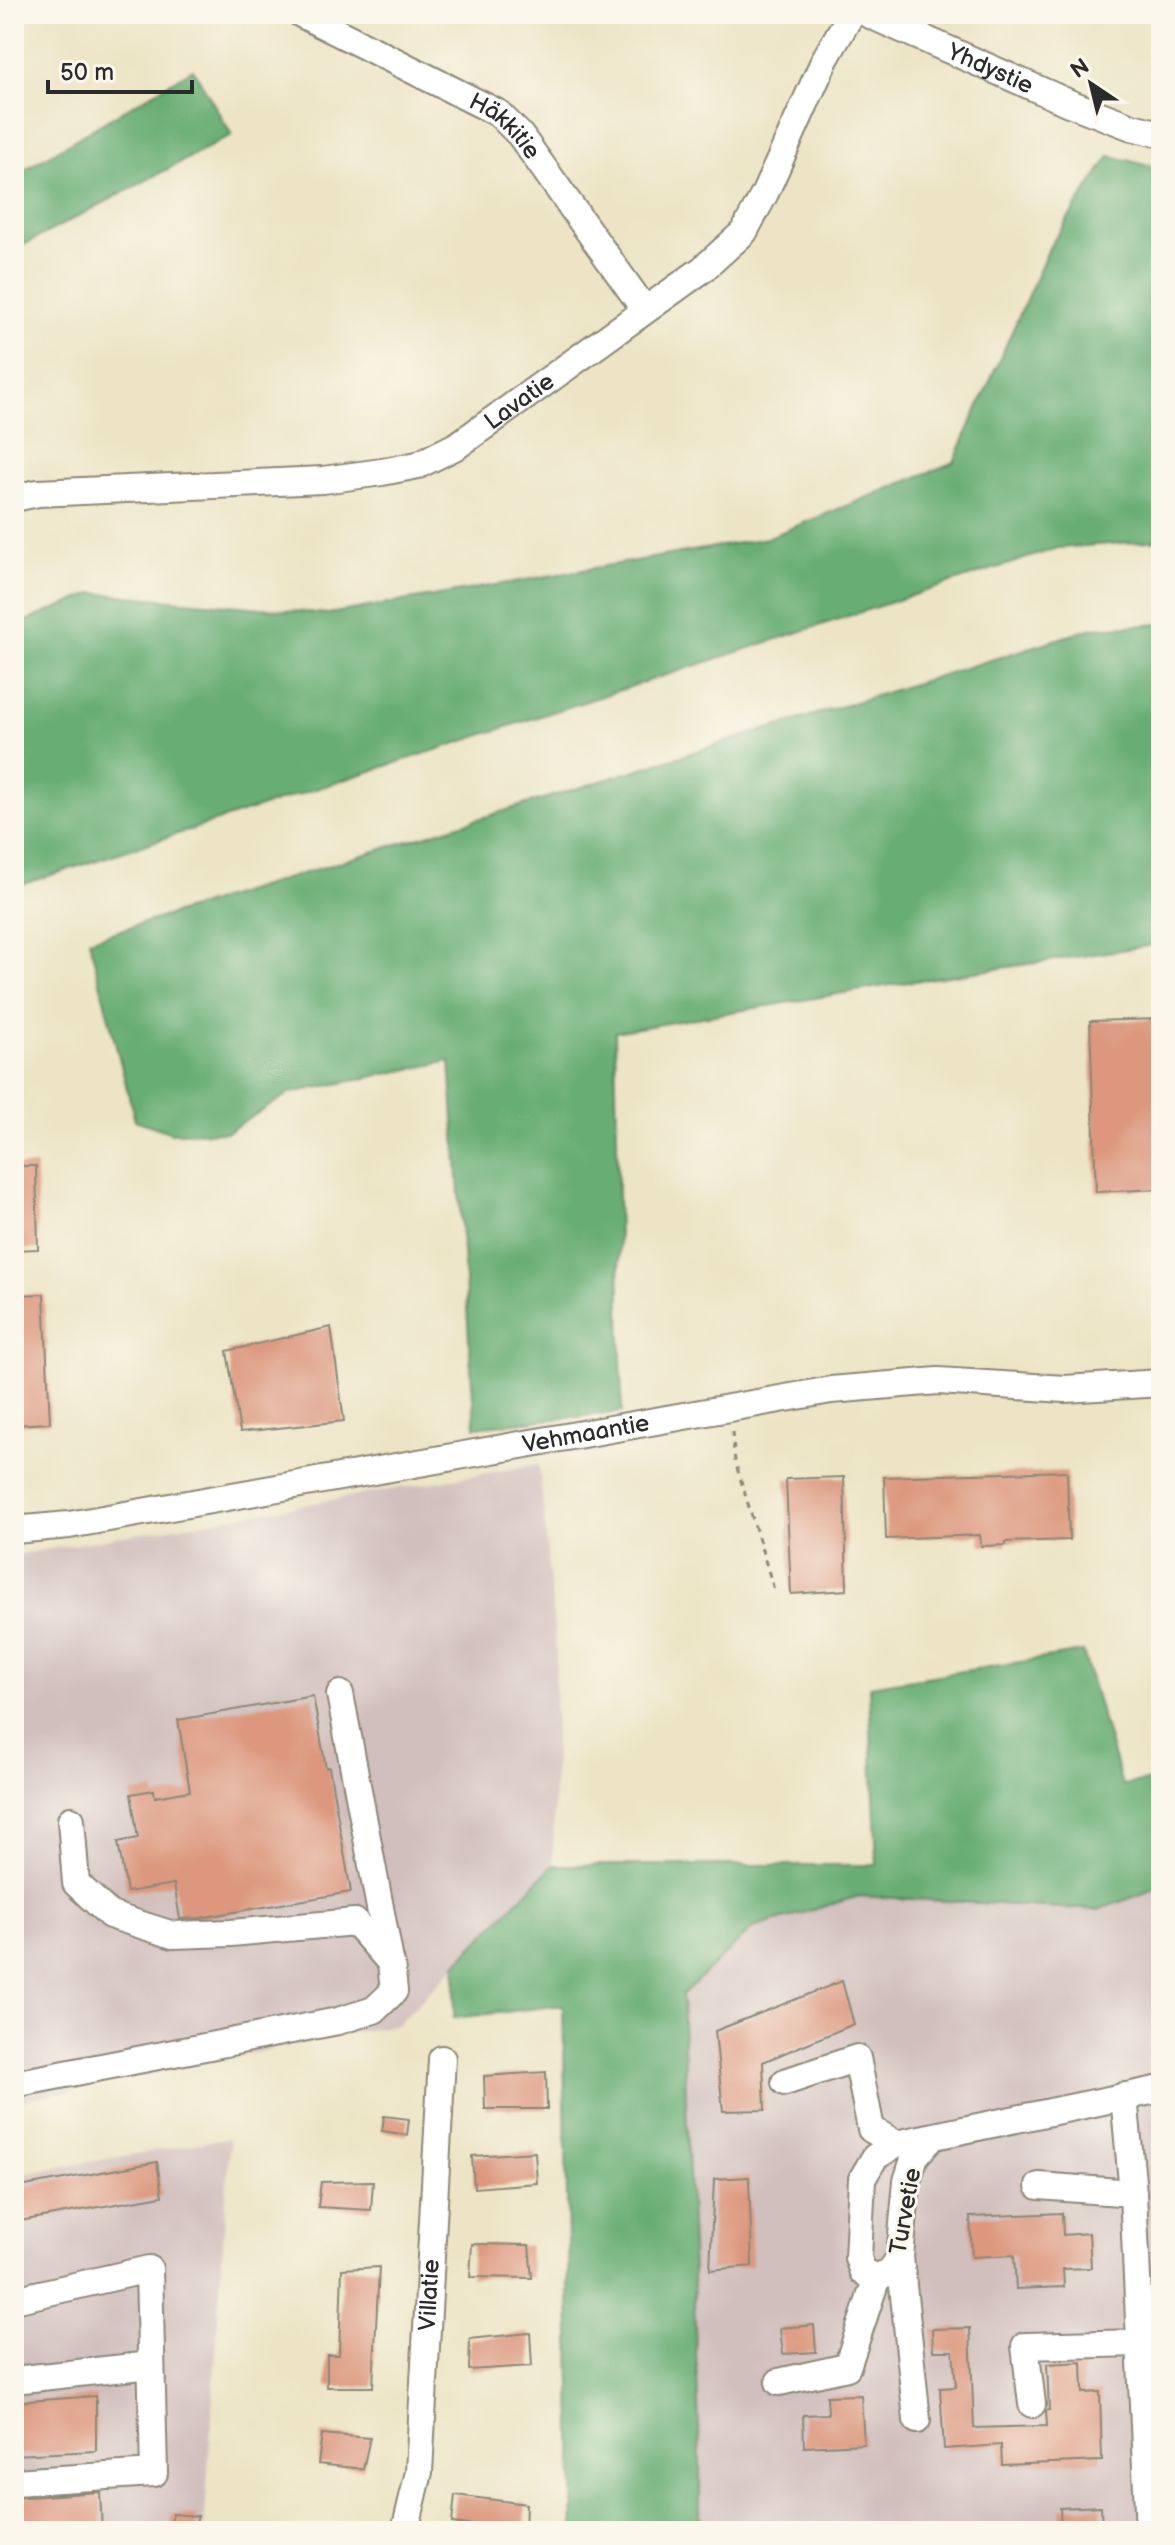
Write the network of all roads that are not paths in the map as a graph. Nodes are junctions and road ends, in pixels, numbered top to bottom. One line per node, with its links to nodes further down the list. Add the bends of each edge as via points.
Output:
1 (301, 14): 5 (street, Häkkitie, via 498,113 520,135)
2 (851, 14): 5 (street, Lavatie, via 744,232)
3 (868, 14): 4 (street, Yhdystie, via 1069,103)
4 (1161, 134)
5 (645, 310): 6 (street, Lavatie, via 458,445 418,465 323,480)
6 (14, 498)
7 (1161, 1383): 8 (street, Vehmaantie, via 1065,1389 938,1381 831,1390 85,1523)
8 (14, 1530)
9 (340, 1694): 11 (street)
10 (71, 1820): 11 (street, via 76,1883 110,1915 173,1935 355,1922)
11 (391, 1963): 14 (street, via 394,1991 374,2010 268,2036)
12 (442, 2059): 31 (street, Villatie, via 419,2472)
13 (785, 2082): 18 (street, via 857,2058 871,2129)
14 (14, 2084)
15 (1161, 2089): 16 (street, Turvetie)
16 (1124, 2096): 17 (street, Turvetie); 20 (street)
17 (933, 2137): 18 (street, Turvetie); 21 (street, Turvetie, via 915,2156 907,2181)
18 (896, 2144): 22 (street, Turvetie, via 875,2157 862,2179 858,2258 863,2272)
19 (1039, 2186): 20 (street)
20 (1133, 2193): 24 (street)
21 (900, 2257): 22 (street, Turvetie, via 890,2272); 29 (street)
22 (877, 2277): 27 (street, via 847,2367)
23 (14, 2300): 25 (street, via 149,2269)
24 (1139, 2343): 28 (street, via 1025,2346); 32 (street)
25 (151, 2365): 26 (street); 30 (street, via 154,2473)
26 (14, 2380)
27 (779, 2382)
28 (1032, 2404)
29 (917, 2420)
30 (14, 2482)
31 (405, 2531)
32 (1149, 2531)

